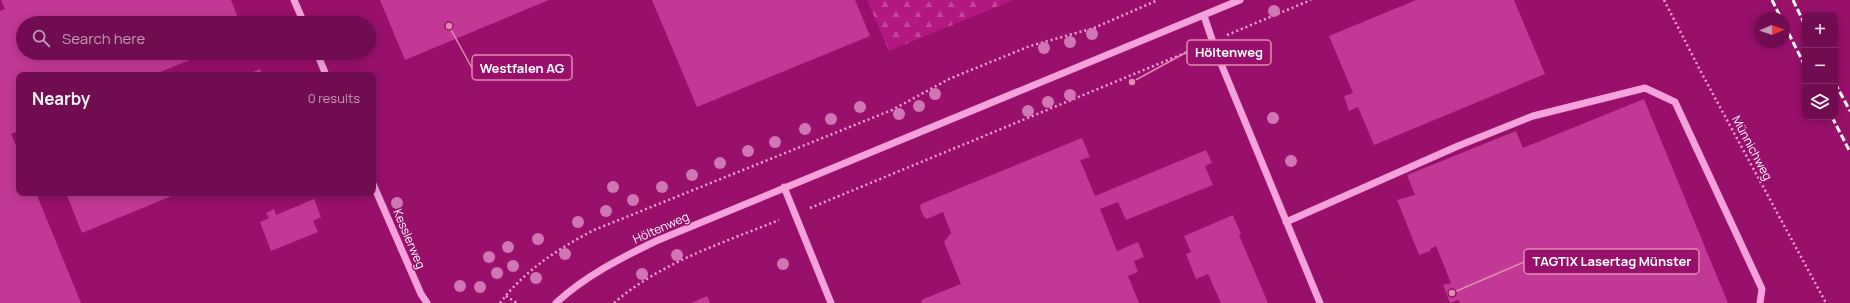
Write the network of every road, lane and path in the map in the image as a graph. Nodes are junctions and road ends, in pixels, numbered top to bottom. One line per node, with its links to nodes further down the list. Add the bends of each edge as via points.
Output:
1 (294, 0): 6 (street)
2 (1158, 0): 15 (path, via 1094,28 1030,46 936,86 892,110 594,230 533,268)
3 (1240, 0): 7 (street, Höltenweg)
4 (1311, 0): 8 (path)
5 (1664, 0): 24 (path, Münnichweg)
6 (301, 16)
7 (1204, 16): 8 (street); 11 (street, Höltenweg)
8 (1213, 41): 13 (path); 14 (street)
9 (320, 60): 10 (street)
10 (325, 72)
11 (784, 187): 13 (street); 19 (street, Höltenweg, via 612,262 569,291)
12 (376, 191): 16 (street, Kesslerweg)
13 (794, 214): 20 (path, via 677,263 647,278); 21 (street)
14 (1286, 222): 22 (street); 23 (street, via 1458,146 1533,116 1645,88 1675,102 1762,289)
15 (506, 296): 17 (path); 18 (path)
16 (427, 303)
17 (500, 303)
18 (517, 303)
19 (556, 303)
20 (614, 303)
21 (831, 303)
22 (1320, 303)
23 (1760, 303)
24 (1826, 303)

